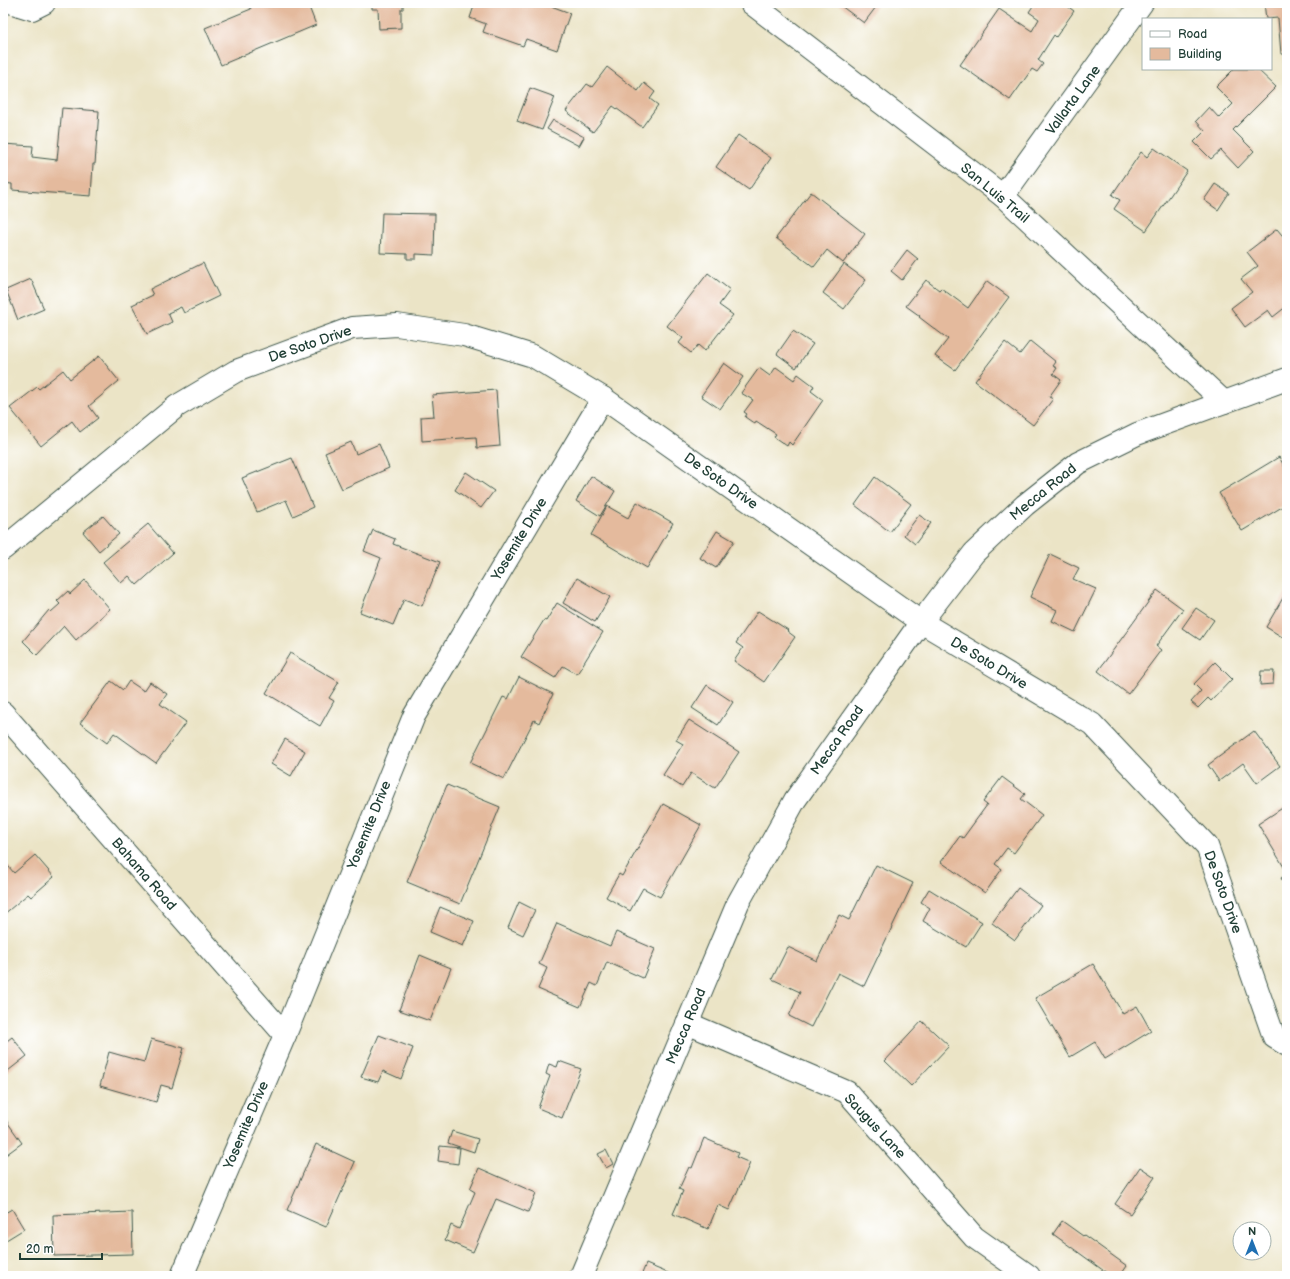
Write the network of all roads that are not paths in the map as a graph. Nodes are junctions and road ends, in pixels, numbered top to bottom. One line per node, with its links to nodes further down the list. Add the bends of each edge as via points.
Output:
1 (13, 3): 2 (street, via 32,9)
2 (44, 3)
3 (751, 3): 5 (street, San Luis Trail)
4 (1142, 3): 5 (street, Vallarta Lane)
5 (1003, 196): 8 (street, San Luis Trail)
6 (1287, 379): 8 (street, Mecca Road)
7 (603, 398): 9 (street, De Soto Drive, via 533,356 464,335 396,325 352,328 236,371 177,406); 10 (street, De Soto Drive); 13 (street, Yosemite Drive, via 414,716)
8 (1224, 402): 10 (street, Mecca Road, via 1137,434 1078,463 1025,505 974,553)
9 (3, 549)
10 (920, 622): 12 (street, Mecca Road, via 795,800 738,903); 14 (street, De Soto Drive, via 1092,724 1207,846 1274,1037)
11 (3, 713): 13 (street, Bahama Road)
12 (687, 1023): 16 (street, Mecca Road); 17 (street, Saugus Lane, via 847,1092 974,1237)
13 (285, 1035): 15 (street, Yosemite Drive)
14 (1287, 1046)
15 (182, 1276)
16 (581, 1276)
17 (1030, 1276)

